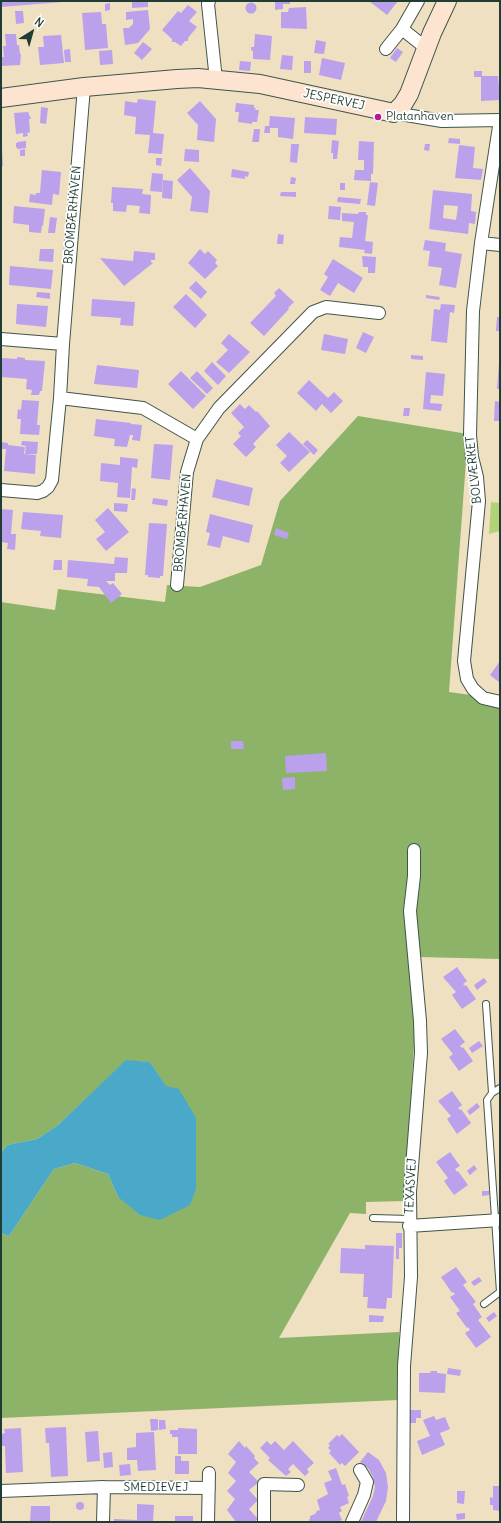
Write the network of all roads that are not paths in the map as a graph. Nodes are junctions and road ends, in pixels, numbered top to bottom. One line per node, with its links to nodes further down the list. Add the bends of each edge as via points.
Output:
1 (209, 1): 7 (street)
2 (418, 1): 4 (street)
3 (447, 1): 5 (street)
4 (402, 29): 5 (street); 6 (street)
5 (426, 48): 10 (street, via 408,94)
6 (386, 49)
7 (216, 80): 8 (street, JESPERVEJ, via 177,78); 10 (street, JESPERVEJ, via 260,84)
8 (84, 87): 9 (street, JESPERVEJ); 16 (street, BROMBÆRHAVEN)
9 (1, 98)
10 (394, 113): 11 (street, JESPERVEJ, via 442,121)
11 (500, 120): 12 (street, BOLVÆRKET)
12 (481, 243): 13 (street); 21 (street, BOLVÆRKET, via 473,311 470,435 479,501 464,661 467,679 473,689 483,698)
13 (500, 245)
14 (379, 313): 18 (street, BROMBÆRHAVEN, via 326,307 313,312 219,408)
15 (1, 339): 16 (street)
16 (63, 344): 17 (street, BROMBÆRHAVEN)
17 (60, 398): 18 (street, via 143,408); 19 (street, BROMBÆRHAVEN, via 52,480 48,487 37,493)
18 (197, 439): 20 (street, BROMBÆRHAVEN, via 187,472)
19 (1, 490)
20 (177, 585)
21 (500, 702)
22 (414, 850): 28 (street, TEXASVEJ, via 410,911 421,1053)
23 (486, 1004): 25 (lane)
24 (500, 1088): 25 (lane)
25 (492, 1094): 27 (lane, via 486,1100)
26 (373, 1218): 28 (lane)
27 (497, 1220): 28 (street); 29 (lane, via 500,1292)
28 (409, 1223): 40 (street, TEXASVEJ, via 411,1277 404,1359)
29 (484, 1304)
30 (360, 1470): 39 (street, via 367,1482 364,1496)
31 (209, 1473): 34 (street)
32 (298, 1484): 38 (street, via 264,1484)
33 (104, 1487): 34 (street, SMEDIEVEJ); 35 (street, SMEDIEVEJ); 36 (street)
34 (209, 1488): 37 (street)
35 (1, 1491)
36 (103, 1522)
37 (208, 1522)
38 (264, 1522)
39 (352, 1522)
40 (403, 1522)

